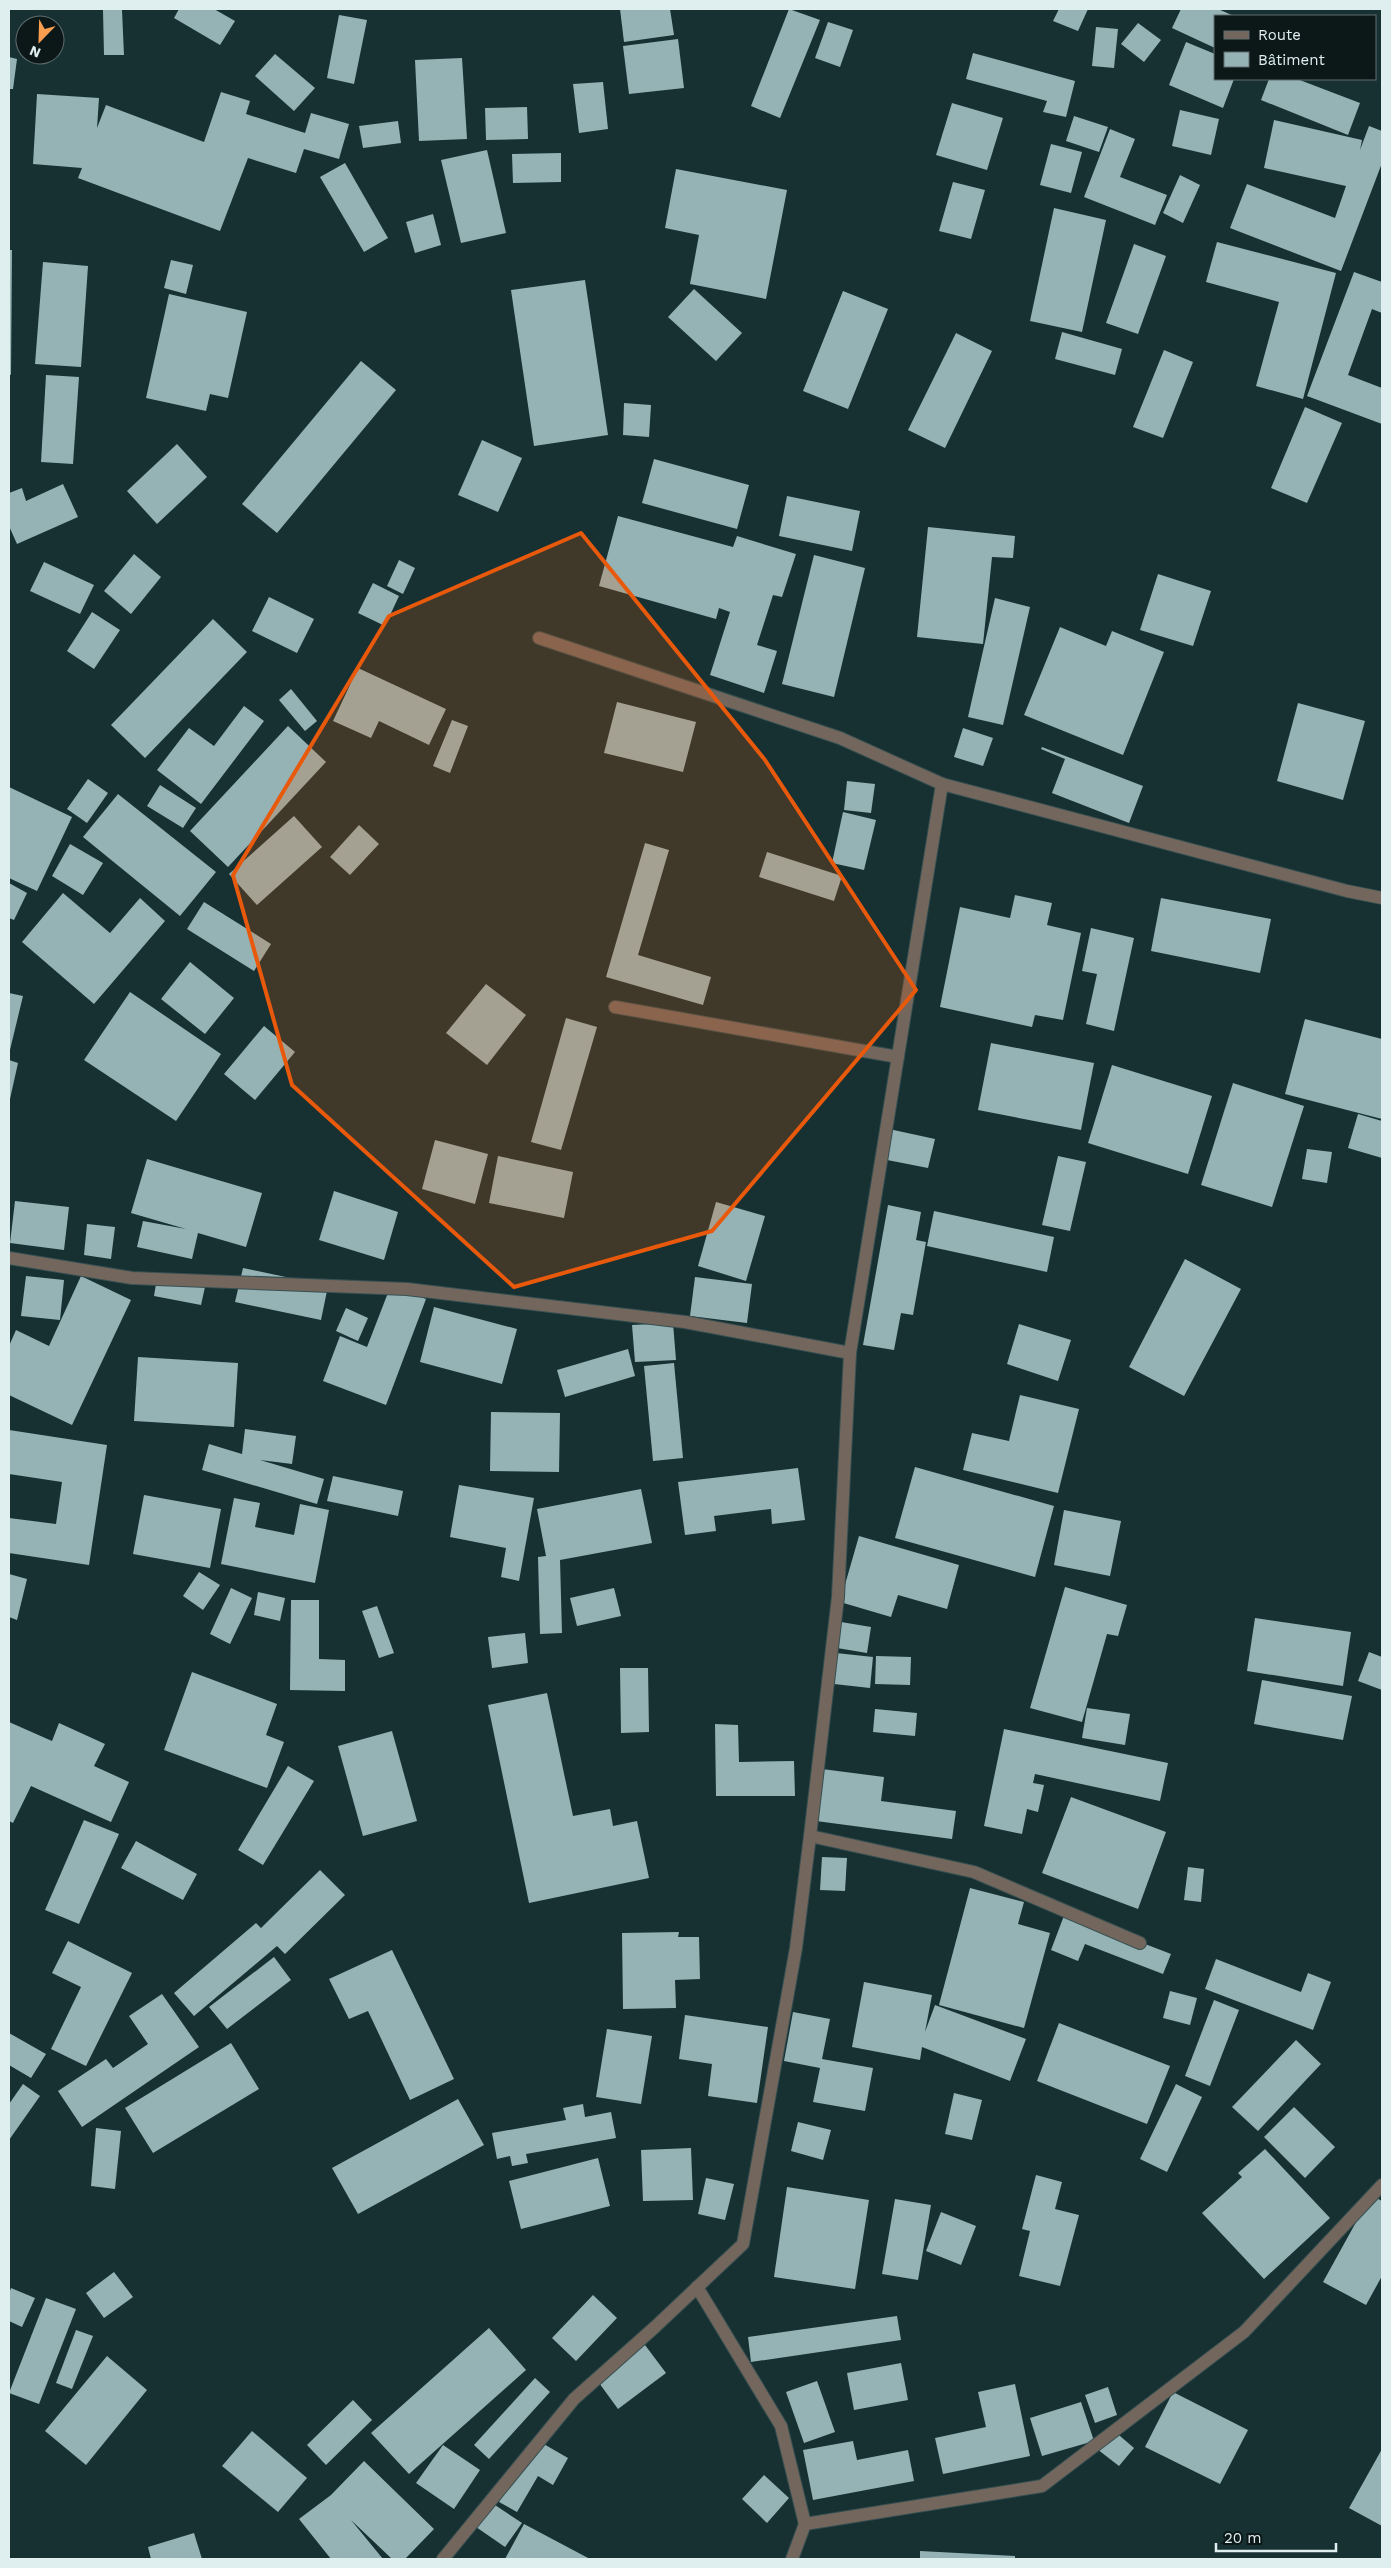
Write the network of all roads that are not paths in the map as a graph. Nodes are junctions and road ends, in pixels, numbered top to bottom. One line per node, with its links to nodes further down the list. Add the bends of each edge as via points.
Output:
1 (540, 638): 2 (street, via 840,738)
2 (942, 784): 3 (street); 5 (street)
3 (1382, 898)
4 (615, 1007): 5 (street)
5 (898, 1057): 7 (street)
6 (9, 1258): 7 (street, via 132,1278 407,1289 685,1322)
7 (850, 1353): 8 (street, via 838,1597)
8 (810, 1836): 9 (street, via 974,1872); 11 (street, via 796,1948 743,2244)
9 (1140, 1943)
10 (1382, 2185): 12 (street, via 1244,2332 1042,2486)
11 (697, 2287): 12 (street, via 781,2426); 13 (street, via 574,2399)
12 (805, 2524): 14 (street)
13 (443, 2559)
14 (792, 2559)

